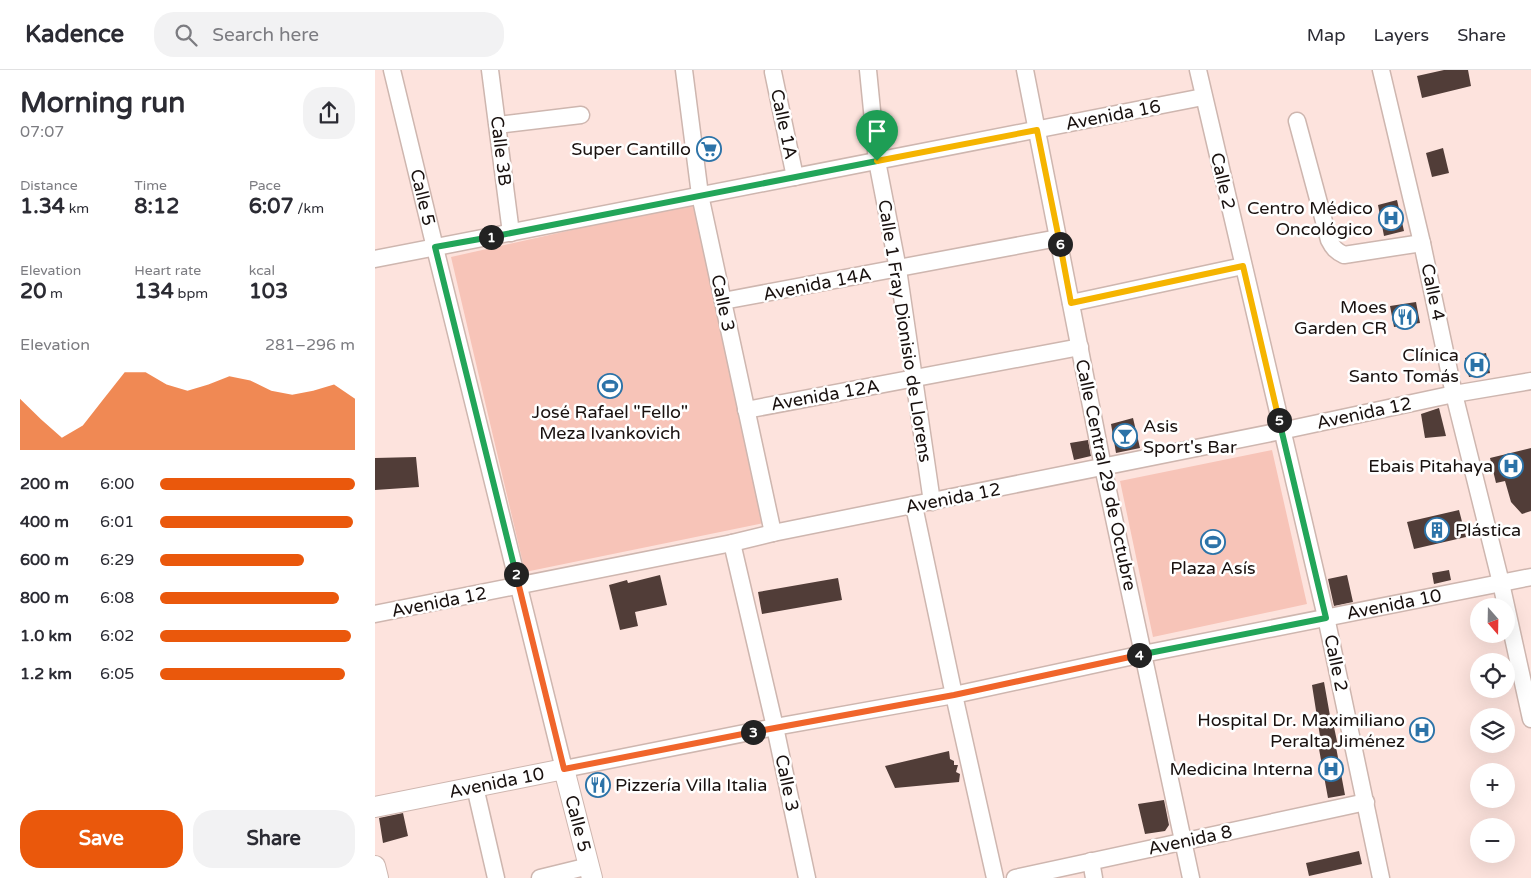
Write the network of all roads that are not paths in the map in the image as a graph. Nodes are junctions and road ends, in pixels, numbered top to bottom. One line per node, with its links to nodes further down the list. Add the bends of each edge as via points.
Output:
1 (392, 70): 20 (street, Calle 5)
2 (491, 70): 12 (street, Calle 3B)
3 (684, 70): 16 (street, Calle 3)
4 (868, 70): 14 (street, Calle 1 Fray Dionisio de Llorens)
5 (1025, 70): 13 (street, Calle Central 29 de Octubre)
6 (1198, 70): 9 (street, Calle 2)
7 (1381, 70): 19 (street, Calle 4)
8 (773, 72): 15 (street, Calle 1A)
9 (1203, 97): 13 (street, Avenida 16); 22 (street, Calle 2)
10 (581, 115): 12 (street)
11 (1297, 121): 19 (street, via 1329,240 1337,252 1344,254)
12 (498, 125): 17 (street, Calle 3B)
13 (1037, 130): 14 (street, Avenida 16); 18 (street, Calle Central 29 de Octubre)
14 (877, 161): 15 (street, Avenida 16); 23 (street, Calle 1 Fray Dionisio de Llorens)
15 (795, 176): 16 (street, Avenida 16)
16 (700, 195): 17 (street, Avenida 16); 24 (street, Calle 3)
17 (511, 233): 20 (street, Avenida 16)
18 (1059, 238): 23 (street, Avenida 14A); 25 (street, Calle Central 29 de Octubre)
19 (1422, 243): 29 (street, Calle 4)
20 (435, 247): 21 (street, Avenida 16); 39 (street, Calle 5)
21 (375, 259)
22 (1243, 266): 25 (street); 31 (street, Calle 2)
23 (898, 269): 24 (street, Avenida 14A); 27 (street, Calle 1 Fray Dionisio de Llorens)
24 (723, 302): 30 (street, Calle 3)
25 (1071, 303): 26 (street, Calle Central 29 de Octubre)
26 (1080, 347): 27 (street, Avenida 12A); 32 (street, Calle Central 29 de Octubre)
27 (914, 379): 30 (street, Avenida 12A); 33 (street, Calle 1 Fray Dionisio de Llorens)
28 (1531, 380): 29 (street, Avenida 12)
29 (1454, 394): 31 (street, Avenida 12); 38 (street, Calle 4)
30 (747, 410): 35 (street, Calle 3)
31 (1281, 431): 32 (street, Avenida 12); 41 (street, Calle 2)
32 (1103, 467): 33 (street, Avenida 12); 42 (street, Calle Central 29 de Octubre)
33 (932, 502): 34 (street, Avenida 12)
34 (914, 506): 35 (street, Avenida 12); 43 (street)
35 (773, 533): 36 (street, Avenida 12)
36 (732, 543): 39 (street, Avenida 12); 45 (street, Calle 3)
37 (1531, 577): 38 (street, Avenida 10)
38 (1501, 583): 41 (street, Avenida 10); 44 (street, Calle 4)
39 (519, 586): 40 (street, Avenida 12); 46 (street, Calle 5)
40 (375, 614)
41 (1326, 618): 42 (street, Avenida 10); 48 (street, Calle 2)
42 (1143, 654): 43 (street, Avenida 10); 50 (street, Calle Central 29 de Octubre)
43 (954, 695): 45 (street, Avenida 10); 58 (street)
44 (1531, 719)
45 (775, 727): 46 (street, Avenida 10); 57 (street, Calle 3)
46 (564, 769): 47 (main road, Avenida 10); 53 (main road, Calle 5)
47 (475, 787): 49 (main road, Avenida 10); 55 (street)
48 (1366, 802): 50 (street, Avenida 8); 62 (street, Calle 2)
49 (375, 807)
50 (1183, 841): 51 (street, Avenida 8); 61 (street, Calle Central 29 de Octubre)
51 (1091, 861): 59 (street, Avenida 8); 60 (street)
52 (375, 866): 54 (main road)
53 (590, 872): 56 (street)
54 (377, 878)
55 (496, 878)
56 (540, 878)
57 (807, 878)
58 (995, 878)
59 (1015, 878)
60 (1094, 878)
61 (1191, 878)
62 (1381, 878)

